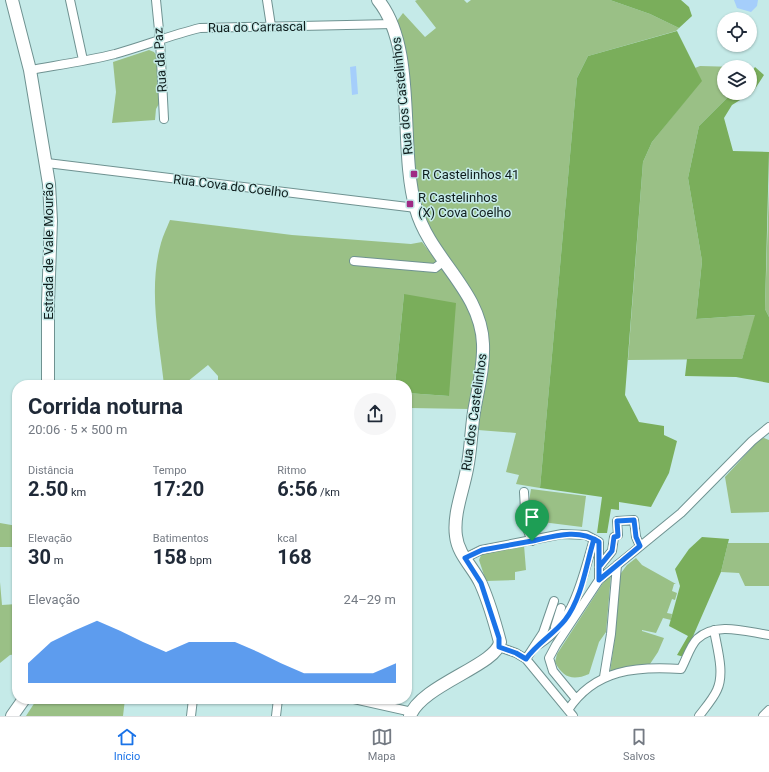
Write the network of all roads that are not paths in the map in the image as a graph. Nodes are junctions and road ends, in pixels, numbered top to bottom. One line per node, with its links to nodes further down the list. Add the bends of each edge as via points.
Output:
1 (12, 0): 10 (street, Estrada de Vale Mourão)
2 (70, 0): 9 (street)
3 (156, 0): 8 (street, Rua da Paz)
4 (267, 0): 7 (street)
5 (378, 0): 6 (street, Rua dos Castelinhos)
6 (392, 24): 7 (street, Rua do Carrascal); 13 (street, Rua dos Castelinhos, via 401,61 409,169)
7 (271, 26): 8 (street, Rua do Carrascal, via 200,28)
8 (160, 40): 9 (street, Rua do Carrascal); 11 (street, Rua da Paz)
9 (83, 60): 10 (street, Rua do Carrascal)
10 (30, 70): 12 (street, Estrada de Vale Mourão)
11 (164, 119)
12 (47, 163): 13 (street, Rua Cova do Coelho); 16 (street, Estrada de Vale Mourão, via 51,221)
13 (416, 208): 15 (street, Rua dos Castelinhos, via 424,230)
14 (354, 260): 15 (street, via 435,268)
15 (444, 261): 22 (street, Rua dos Castelinhos, via 475,306 483,341 484,356 456,525 458,548)
16 (48, 380)
17 (768, 428): 21 (street, via 681,513)
18 (524, 492): 20 (street, via 526,526)
19 (594, 539): 20 (street, via 586,535 562,534); 24 (street, via 599,542); 29 (street, via 573,607)
20 (532, 541): 22 (street, via 482,550)
21 (640, 546): 23 (street); 24 (street, via 634,520 617,521 618,536 614,537 612,551)
22 (465, 558): 31 (street, Rua dos Castelinhos, via 481,583 499,638)
23 (616, 565): 25 (street); 34 (street, via 611,634)
24 (599, 567): 25 (street)
25 (599, 580): 35 (street, via 549,658 553,671)
26 (554, 601): 32 (street, via 543,633)
27 (561, 608): 29 (street)
28 (714, 630): 30 (street, via 728,629); 34 (street, via 697,639 681,669 652,667); 46 (street, via 720,682)
29 (554, 631): 32 (street)
30 (769, 635)
31 (499, 647): 33 (street); 42 (street, via 487,658 425,698)
32 (534, 647): 33 (street)
33 (526, 659): 41 (street)
34 (604, 677): 35 (street)
35 (576, 699): 41 (street)
36 (20, 704): 43 (street)
37 (192, 704): 44 (street)
38 (277, 704): 45 (street)
39 (373, 704): 42 (street)
40 (769, 710): 47 (street)
41 (571, 713)
42 (411, 714)
43 (12, 716)
44 (191, 716)
45 (276, 716)
46 (699, 716)
47 (763, 716)

